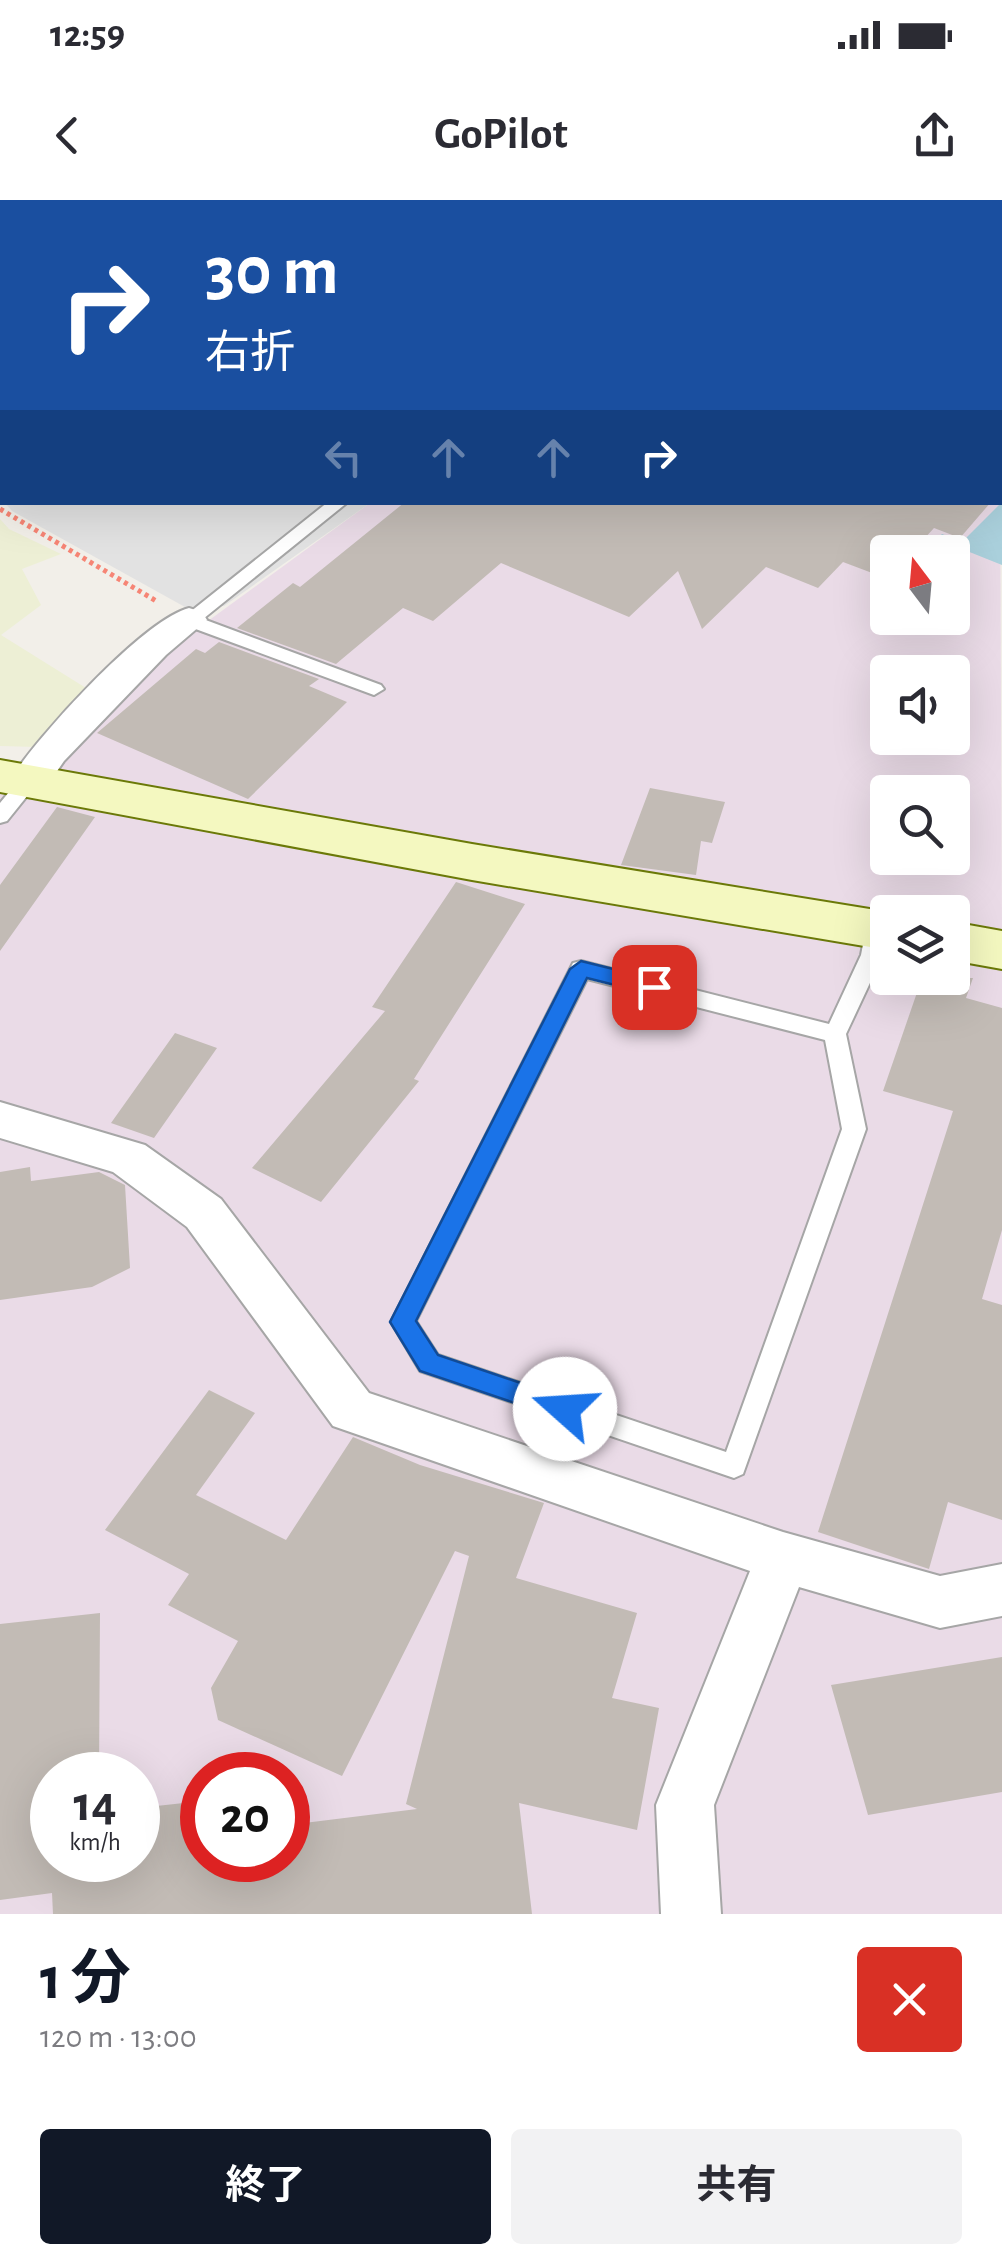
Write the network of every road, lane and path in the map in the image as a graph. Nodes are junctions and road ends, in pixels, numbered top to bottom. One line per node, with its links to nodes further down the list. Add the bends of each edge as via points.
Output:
1 (336, 505): 3 (lane)
2 (0, 509): 3 (path)
3 (189, 620): 4 (lane); 5 (street)
4 (374, 689)
5 (10, 791): 6 (street)
6 (870, 928)
7 (970, 944): 8 (street)
8 (1002, 950)
9 (870, 959): 10 (lane)
10 (835, 1034): 10 (lane, via 581,969 403,1322 429,1363 734,1466 854,1129)
11 (0, 1120): 12 (street, via 128,1158 204,1213 352,1410)
12 (783, 1557): 13 (street, via 940,1602); 14 (street, via 685,1804)
13 (1002, 1590)
14 (691, 1914)

